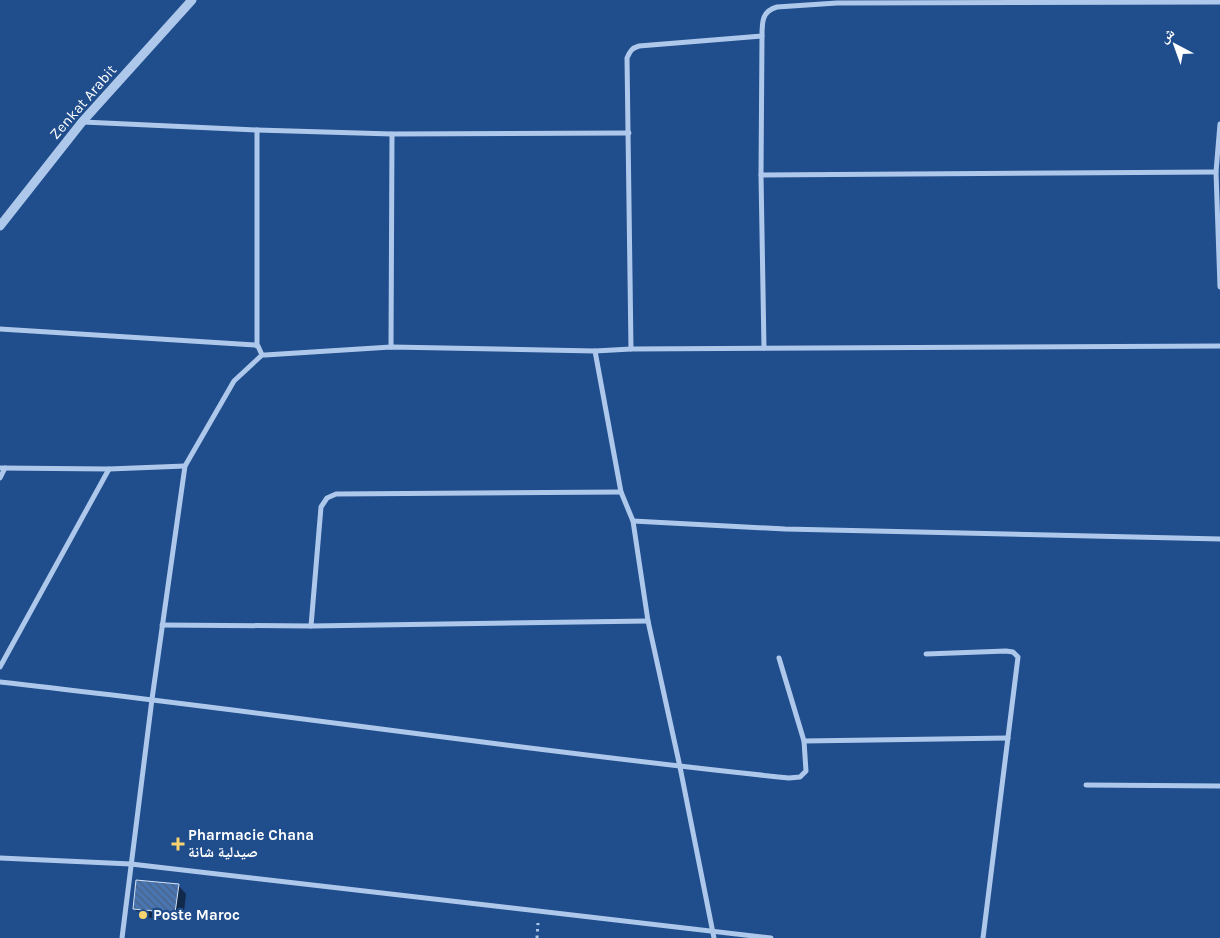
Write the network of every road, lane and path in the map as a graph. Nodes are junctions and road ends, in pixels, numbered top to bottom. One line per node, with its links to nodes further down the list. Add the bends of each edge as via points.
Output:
1 (192, 0): 5 (street, Zenkat Arabit)
2 (838, 2): 3 (street); 4 (street, via 770,9 762,19)
3 (1220, 2)
4 (762, 36): 8 (street, via 633,48 627,58); 11 (street)
5 (82, 122): 7 (street); 12 (street, Zenkat Arabit)
6 (1220, 124): 10 (street)
7 (258, 130): 9 (street); 15 (street)
8 (629, 133): 9 (street); 18 (street)
9 (392, 134): 17 (street)
10 (1216, 172): 11 (street); 13 (street)
11 (761, 174): 19 (street)
12 (0, 226)
13 (1220, 287)
14 (0, 329): 15 (street)
15 (257, 346): 21 (street)
16 (1220, 346): 19 (street)
17 (391, 348): 20 (street); 21 (street)
18 (631, 348): 19 (street); 20 (street)
19 (764, 348)
20 (595, 351): 26 (street)
21 (262, 355): 22 (street, via 234,382)
22 (185, 466): 24 (street); 30 (street)
23 (3, 468): 24 (street); 25 (street)
24 (109, 469): 34 (street)
25 (0, 478)
26 (621, 492): 27 (street); 31 (street, via 336,494 326,498 321,507)
27 (633, 522): 28 (street, via 785,529); 29 (street)
28 (1220, 538)
29 (648, 621): 31 (street); 39 (street)
30 (162, 624): 31 (street); 36 (street)
31 (311, 626)
32 (926, 654): 37 (street, via 1013,652 1018,657)
33 (779, 658): 38 (street)
34 (0, 667)
35 (0, 682): 36 (street)
36 (152, 699): 39 (street); 43 (street)
37 (1008, 738): 38 (street); 48 (street)
38 (804, 741): 39 (street, via 806,771 800,777)
39 (680, 767): 44 (street)
40 (1086, 785): 41 (street)
41 (1220, 786)
42 (0, 858): 43 (street)
43 (131, 864): 44 (street); 45 (street)
44 (712, 931): 46 (street); 47 (street)
45 (122, 938)
46 (714, 938)
47 (770, 938)
48 (983, 938)

